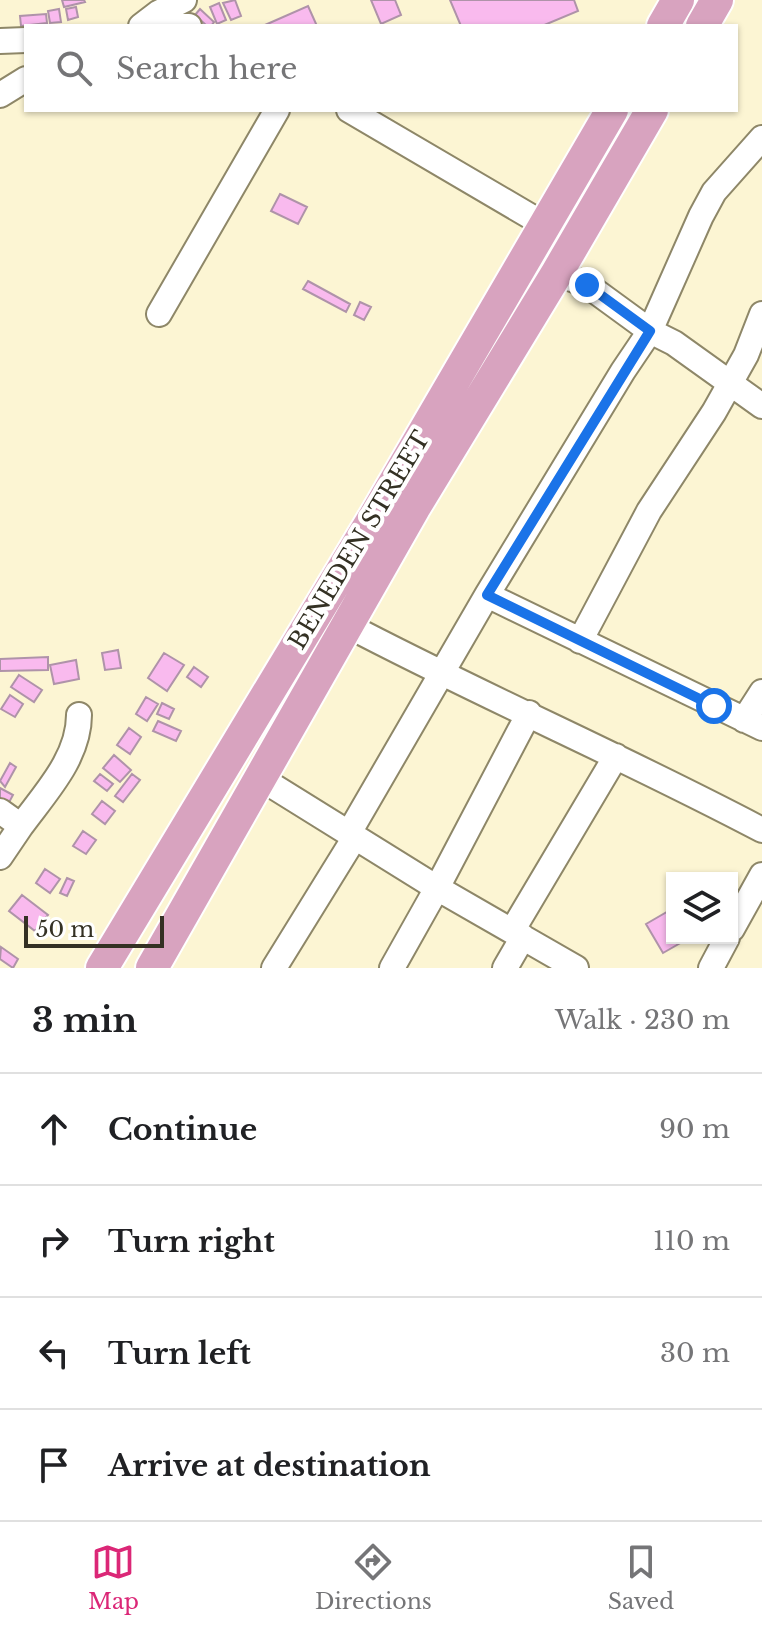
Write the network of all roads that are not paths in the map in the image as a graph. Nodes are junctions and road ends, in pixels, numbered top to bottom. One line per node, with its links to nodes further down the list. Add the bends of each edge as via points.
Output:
1 (184, 0): 6 (street)
2 (678, 0): 7 (main road)
3 (689, 0): 8 (street)
4 (705, 0): 9 (street)
5 (717, 0): 10 (main road)
6 (144, 24)
7 (664, 24)
8 (675, 24)
9 (691, 24)
10 (703, 24)
11 (24, 40): 12 (street)
12 (0, 41)
13 (24, 80): 14 (street)
14 (0, 95)
15 (276, 112): 24 (street)
16 (352, 112): 22 (street)
17 (611, 112): 22 (main road, BENEDEN STREET)
18 (624, 112): 22 (street)
19 (639, 112): 22 (street)
20 (651, 112): 22 (main road, BENEDEN STREET)
21 (762, 138): 26 (street, via 714,192)
22 (560, 234): 23 (main road, BENEDEN STREET); 49 (main road, BENEDEN STREET, via 367,529); 50 (street); 51 (street)
23 (557, 273): 26 (street, via 587,285); 30 (main road, BENEDEN STREET)
24 (159, 314)
25 (762, 314): 27 (street)
26 (650, 331): 27 (street); 29 (street)
27 (728, 384): 28 (street); 31 (street, via 649,511)
28 (762, 406)
29 (487, 595): 31 (street); 32 (street)
30 (347, 625): 32 (street); 38 (main road, BENEDEN STREET)
31 (580, 641): 36 (street)
32 (441, 674): 34 (street); 42 (street)
33 (762, 692): 36 (street)
34 (529, 713): 37 (street); 45 (street)
35 (79, 715): 40 (street, via 68,760)
36 (753, 724)
37 (616, 756): 41 (street); 47 (street)
38 (260, 778): 42 (street); 52 (main road, BENEDEN STREET)
39 (0, 811): 40 (street)
40 (21, 826): 43 (street)
41 (762, 830)
42 (352, 835): 45 (street); 53 (street)
43 (0, 857)
44 (762, 875): 46 (street)
45 (437, 888): 47 (street); 54 (street)
46 (738, 918)
47 (517, 934): 55 (street); 56 (street)
48 (724, 944): 57 (street)
49 (102, 968)
50 (120, 968)
51 (136, 968)
52 (152, 968)
53 (274, 968)
54 (392, 968)
55 (505, 968)
56 (576, 968)
57 (711, 968)

